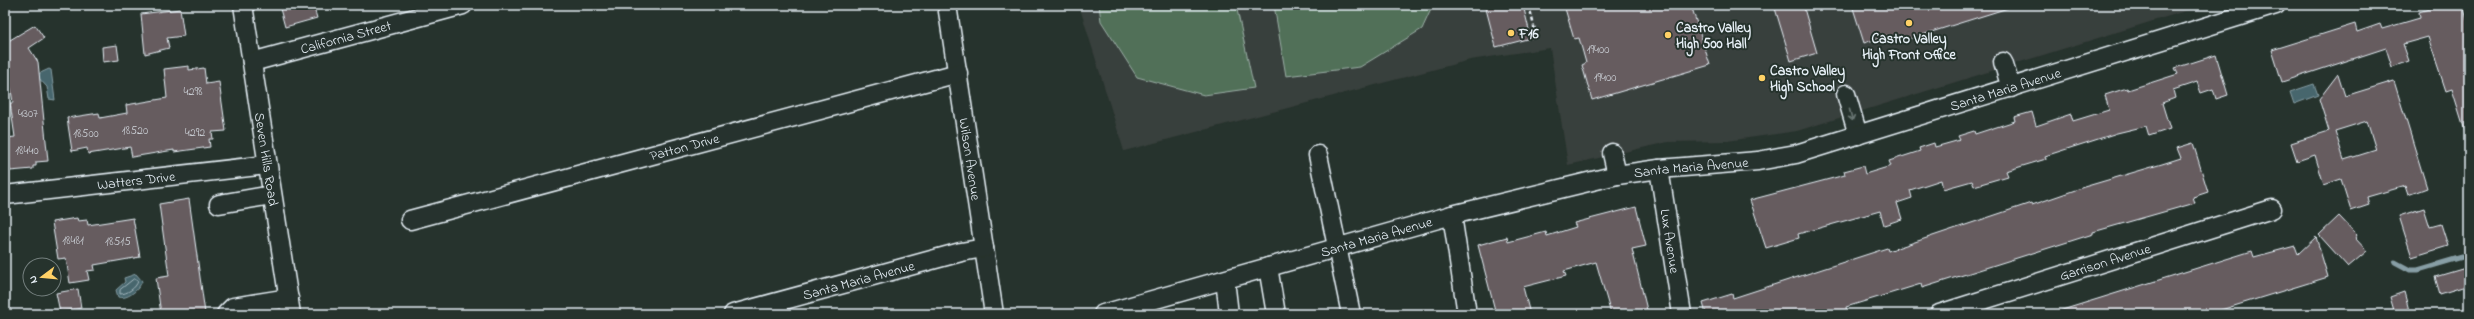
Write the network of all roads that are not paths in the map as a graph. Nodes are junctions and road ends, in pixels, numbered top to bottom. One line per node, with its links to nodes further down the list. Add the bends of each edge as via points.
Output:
1 (243, 5): 6 (street, Seven Hills Road)
2 (463, 5): 6 (street, California Street)
3 (947, 5): 8 (street, Wilson Avenue)
4 (2276, 5): 5 (street, Santa Maria Avenue)
5 (2233, 11): 9 (street, Santa Maria Avenue)
6 (252, 62): 14 (street, Seven Hills Road)
7 (2003, 62): 9 (street)
8 (958, 73): 22 (street, Patton Drive); 24 (street, Wilson Avenue)
9 (2011, 88): 11 (street, Santa Maria Avenue)
10 (1846, 94): 11 (street, one-way to 11)
11 (1858, 135): 15 (street, Santa Maria Avenue, via 1796,154 1758,161)
12 (1612, 153): 16 (street)
13 (1318, 155): 23 (street)
14 (267, 165): 17 (street, Watters Drive); 18 (street, Seven Hills Road)
15 (1659, 169): 16 (street, Santa Maria Avenue); 36 (street, Lux Avenue)
16 (1617, 175): 21 (street, Santa Maria Avenue)
17 (5, 195)
18 (272, 195): 19 (street); 27 (street, Seven Hills Road)
19 (219, 204)
20 (2272, 209): 37 (street, Garrison Avenue)
21 (1452, 215): 23 (street, Santa Maria Avenue); 35 (street)
22 (410, 220)
23 (1336, 247): 25 (street, Santa Maria Avenue); 34 (street)
24 (984, 248): 29 (street, Santa Maria Avenue); 30 (street, Wilson Avenue)
25 (1268, 268): 26 (street, Santa Maria Avenue); 33 (street)
26 (1225, 280): 31 (street, Santa Maria Avenue); 32 (street)
27 (290, 306): 28 (street, via 233,307)
28 (226, 314)
29 (733, 314)
30 (994, 314)
31 (1103, 314)
32 (1229, 314)
33 (1276, 314)
34 (1351, 314)
35 (1467, 314)
36 (1682, 314)
37 (1939, 314)

